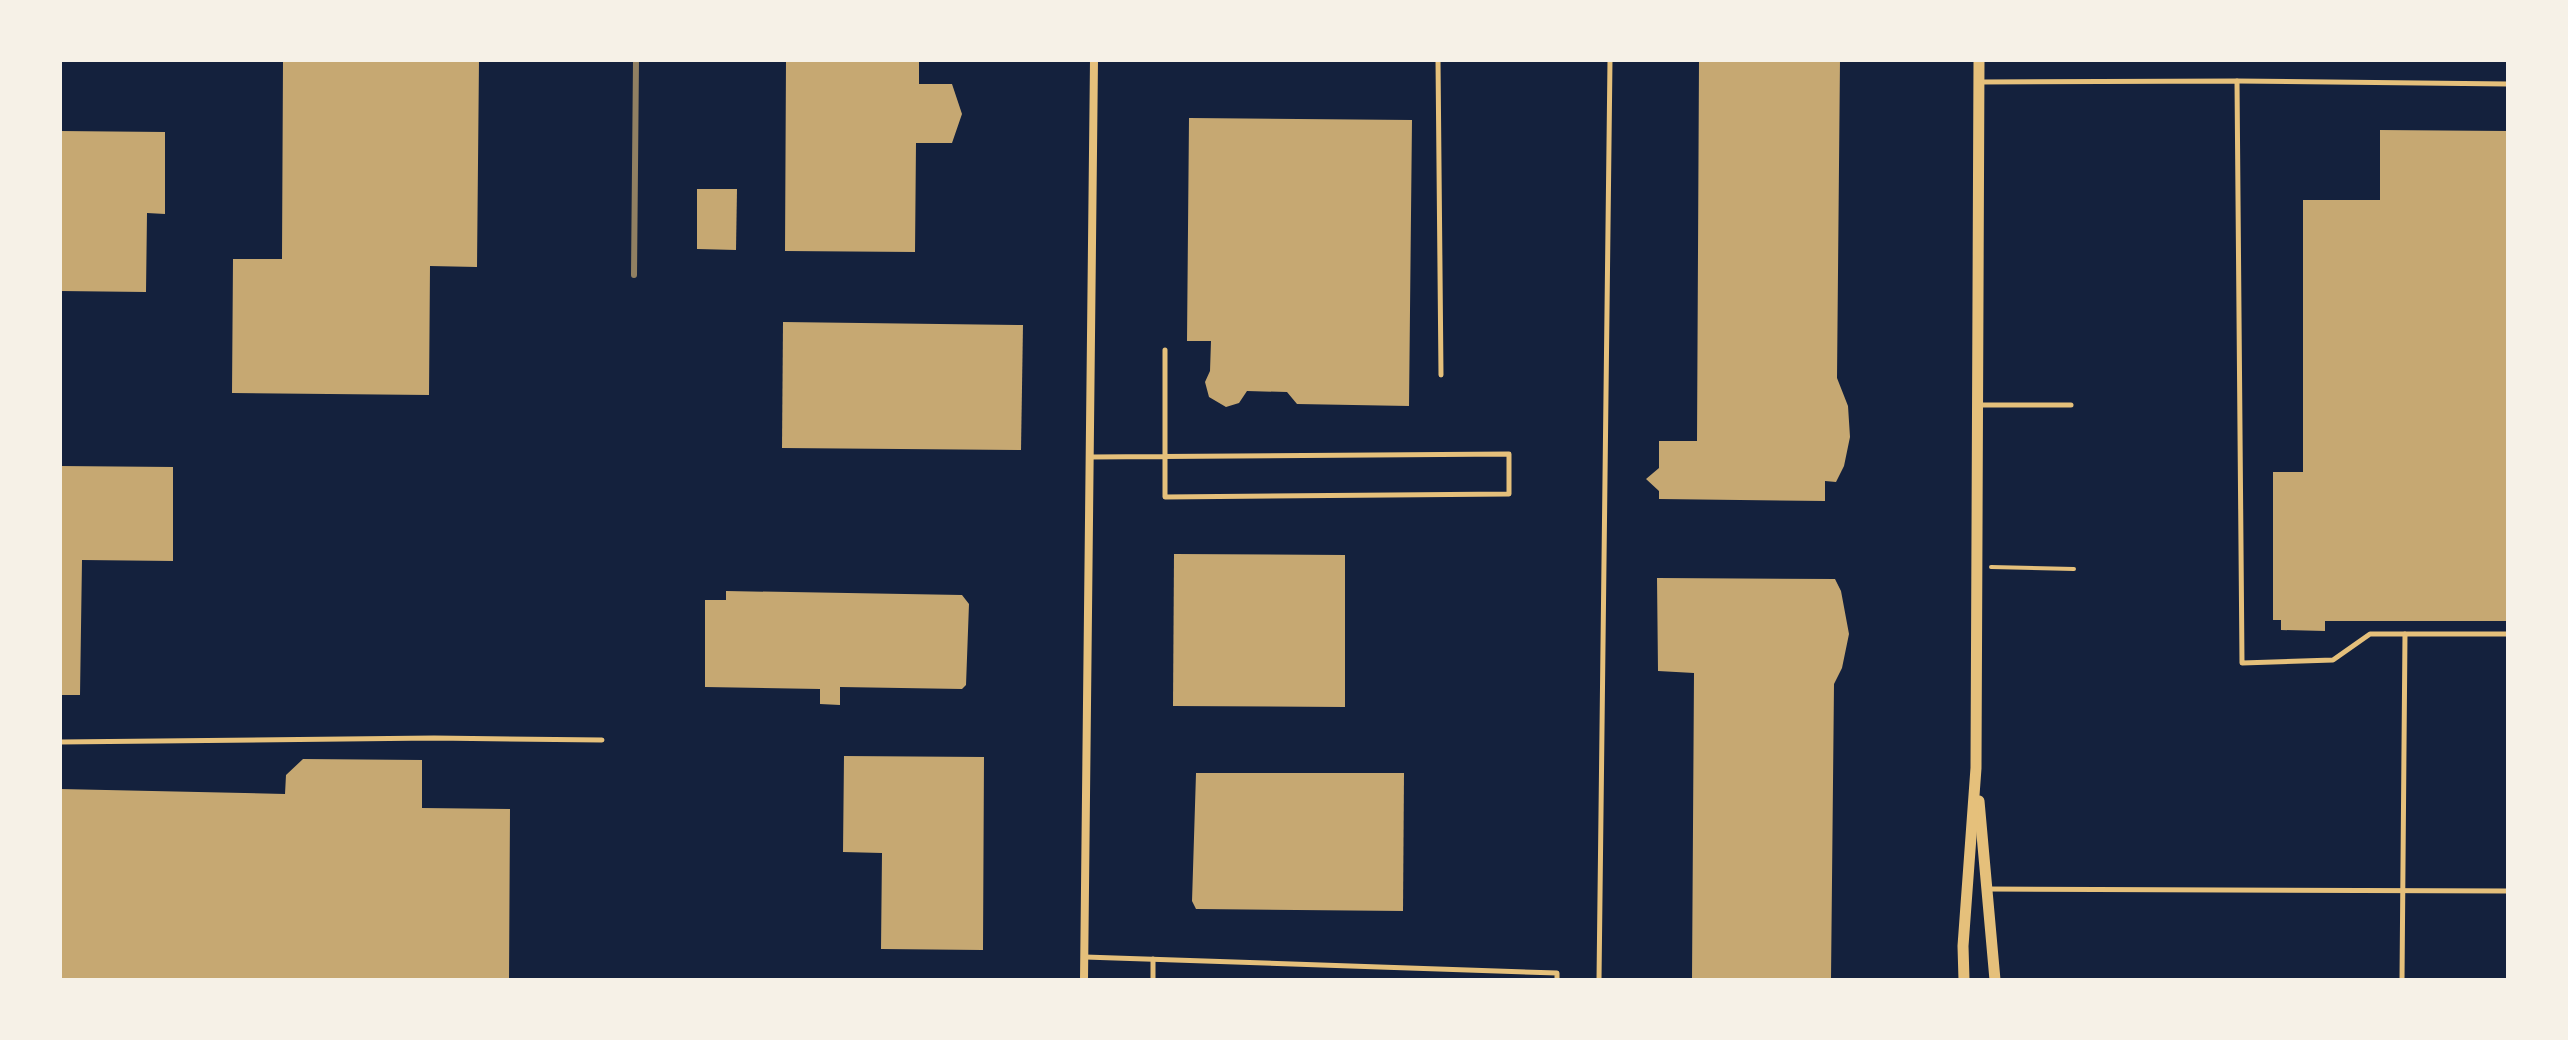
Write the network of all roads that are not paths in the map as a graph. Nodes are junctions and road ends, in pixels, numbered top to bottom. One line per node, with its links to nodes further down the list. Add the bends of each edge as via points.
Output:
1 (1094, 60): 13 (street)
2 (1438, 60): 9 (lane)
3 (1610, 60): 27 (lane)
4 (1979, 60): 6 (street)
5 (2237, 81): 6 (lane); 7 (lane); 14 (lane, via 2242,663 2333,660 2370,634)
6 (1979, 82): 10 (street)
7 (2508, 84)
8 (1165, 350): 12 (lane)
9 (1441, 375)
10 (1977, 405): 11 (lane); 18 (street)
11 (2071, 405)
12 (1166, 456): 12 (lane, via 1509,454 1509,494 1165,497); 13 (lane)
13 (1090, 457): 22 (street)
14 (2405, 634): 15 (lane); 20 (lane)
15 (2508, 634)
16 (602, 740): 17 (lane)
17 (60, 742)
18 (1976, 768): 19 (street); 28 (street)
19 (1987, 889): 20 (lane); 29 (street)
20 (2402, 890): 21 (lane); 30 (lane)
21 (2508, 891)
22 (1084, 957): 23 (lane); 24 (street)
23 (1153, 959): 25 (lane); 26 (lane, via 1557,973)
24 (1084, 980)
25 (1153, 980)
26 (1557, 980)
27 (1599, 980)
28 (1964, 980)
29 (1995, 980)
30 (2402, 980)

